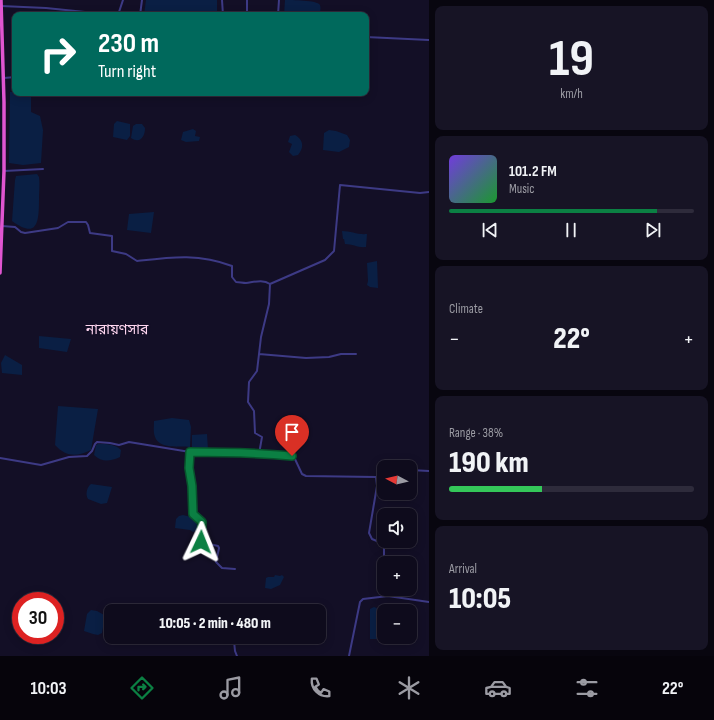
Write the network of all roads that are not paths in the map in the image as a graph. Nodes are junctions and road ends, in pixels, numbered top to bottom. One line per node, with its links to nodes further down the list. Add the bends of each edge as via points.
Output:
1 (0, 0): 7 (highway)
2 (123, 0): 9 (street)
3 (142, 0): 10 (street)
4 (222, 0): 11 (street)
5 (247, 0): 12 (street)
6 (279, 0): 13 (street)
7 (1, 6): 8 (street); 17 (highway)
8 (80, 12)
9 (119, 12)
10 (140, 12)
11 (223, 12)
12 (247, 12)
13 (278, 12)
14 (369, 37): 15 (street)
15 (429, 40)
16 (12, 77): 17 (street)
17 (4, 78): 19 (highway)
18 (43, 169): 19 (street)
19 (4, 171): 20 (highway)
20 (2, 192): 22 (highway)
21 (429, 192): 24 (street, via 340,185 334,251 325,260)
22 (2, 226): 23 (highway); 24 (street, via 15,226 25,233 58,228 68,222 86,222 90,233 112,236 112,251 126,254 134,260 195,257 232,266 232,277 236,282)
23 (0, 273)
24 (270, 284): 25 (street)
25 (259, 354): 26 (street, via 306,358); 28 (street, via 256,374 249,382 248,402 254,411 256,433 262,437)
26 (356, 354)
27 (190, 452): 28 (street); 29 (street, via 129,442 119,445 97,442 87,456 69,457 41,466); 34 (street, via 192,508 193,514 202,522 201,542 218,546 216,562 222,568)
28 (259, 454): 32 (street, via 294,457 302,474 306,476)
29 (0, 458)
30 (417, 470): 31 (street)
31 (429, 471)
32 (376, 477): 33 (street, via 377,486 369,533 372,539 384,544)
33 (384, 556)
34 (235, 570)
35 (388, 596): 36 (street); 39 (street, via 360,602)
36 (429, 602)
37 (234, 644): 38 (street)
38 (237, 656)
39 (348, 656)

